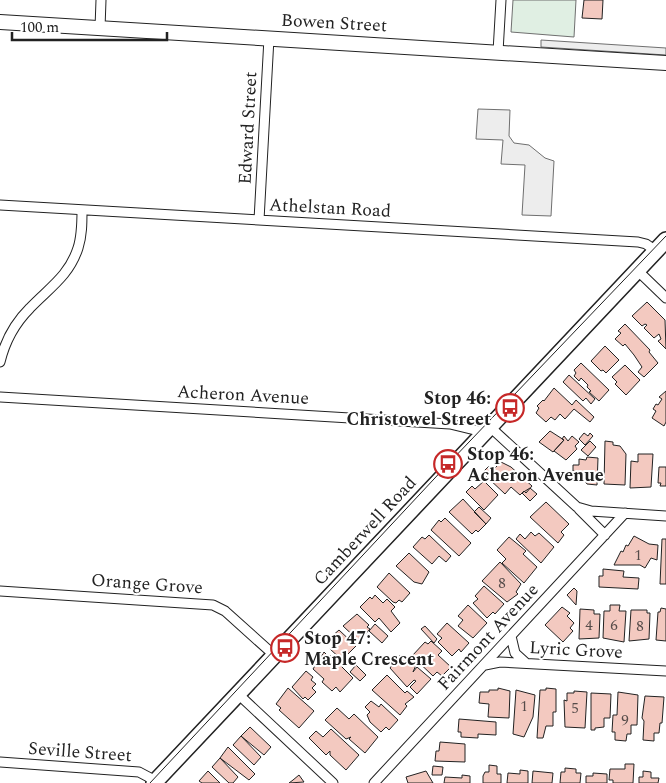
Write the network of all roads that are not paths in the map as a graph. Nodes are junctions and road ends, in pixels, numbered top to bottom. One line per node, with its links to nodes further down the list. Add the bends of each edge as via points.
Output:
1 (102, 0): 4 (street)
2 (501, 0): 6 (street)
3 (0, 22): 4 (street, Bowen Street)
4 (100, 28): 5 (street, Bowen Street)
5 (269, 38): 6 (street, Bowen Street); 10 (street, Edward Street)
6 (498, 52): 7 (street, Bowen Street)
7 (666, 62)
8 (0, 205): 9 (street, Athelstan Road)
9 (82, 210): 10 (street, Athelstan Road); 14 (street, via 80,241 74,258 56,284 14,328)
10 (259, 220): 11 (street, Athelstan Road)
11 (661, 245): 12 (main road, Camberwell Road)
12 (637, 270): 13 (street); 16 (main road, Camberwell Road)
13 (666, 298)
14 (0, 362)
15 (0, 397): 16 (street, Acheron Avenue, via 450,424)
16 (486, 429): 17 (street); 23 (main road, Camberwell Road)
17 (576, 507): 18 (street, via 587,511); 20 (street)
18 (625, 513): 19 (street); 20 (street, Fairmont Avenue)
19 (666, 516)
20 (605, 535): 22 (street, Fairmont Avenue)
21 (0, 591): 23 (street, Orange Grove, via 213,605 225,611)
22 (511, 636): 24 (street, via 515,653); 25 (street, Fairmont Avenue)
23 (274, 654): 27 (main road, Camberwell Road)
24 (529, 664): 25 (street, Lyric Grove, via 495,662); 26 (street, Lyric Grove)
25 (484, 665): 31 (street, Fairmont Avenue)
26 (666, 671)
27 (237, 693): 29 (main road, Camberwell Road); 30 (street)
28 (0, 762): 29 (street, Seville Street, via 139,772)
29 (155, 782)
30 (333, 783)
31 (374, 783)

